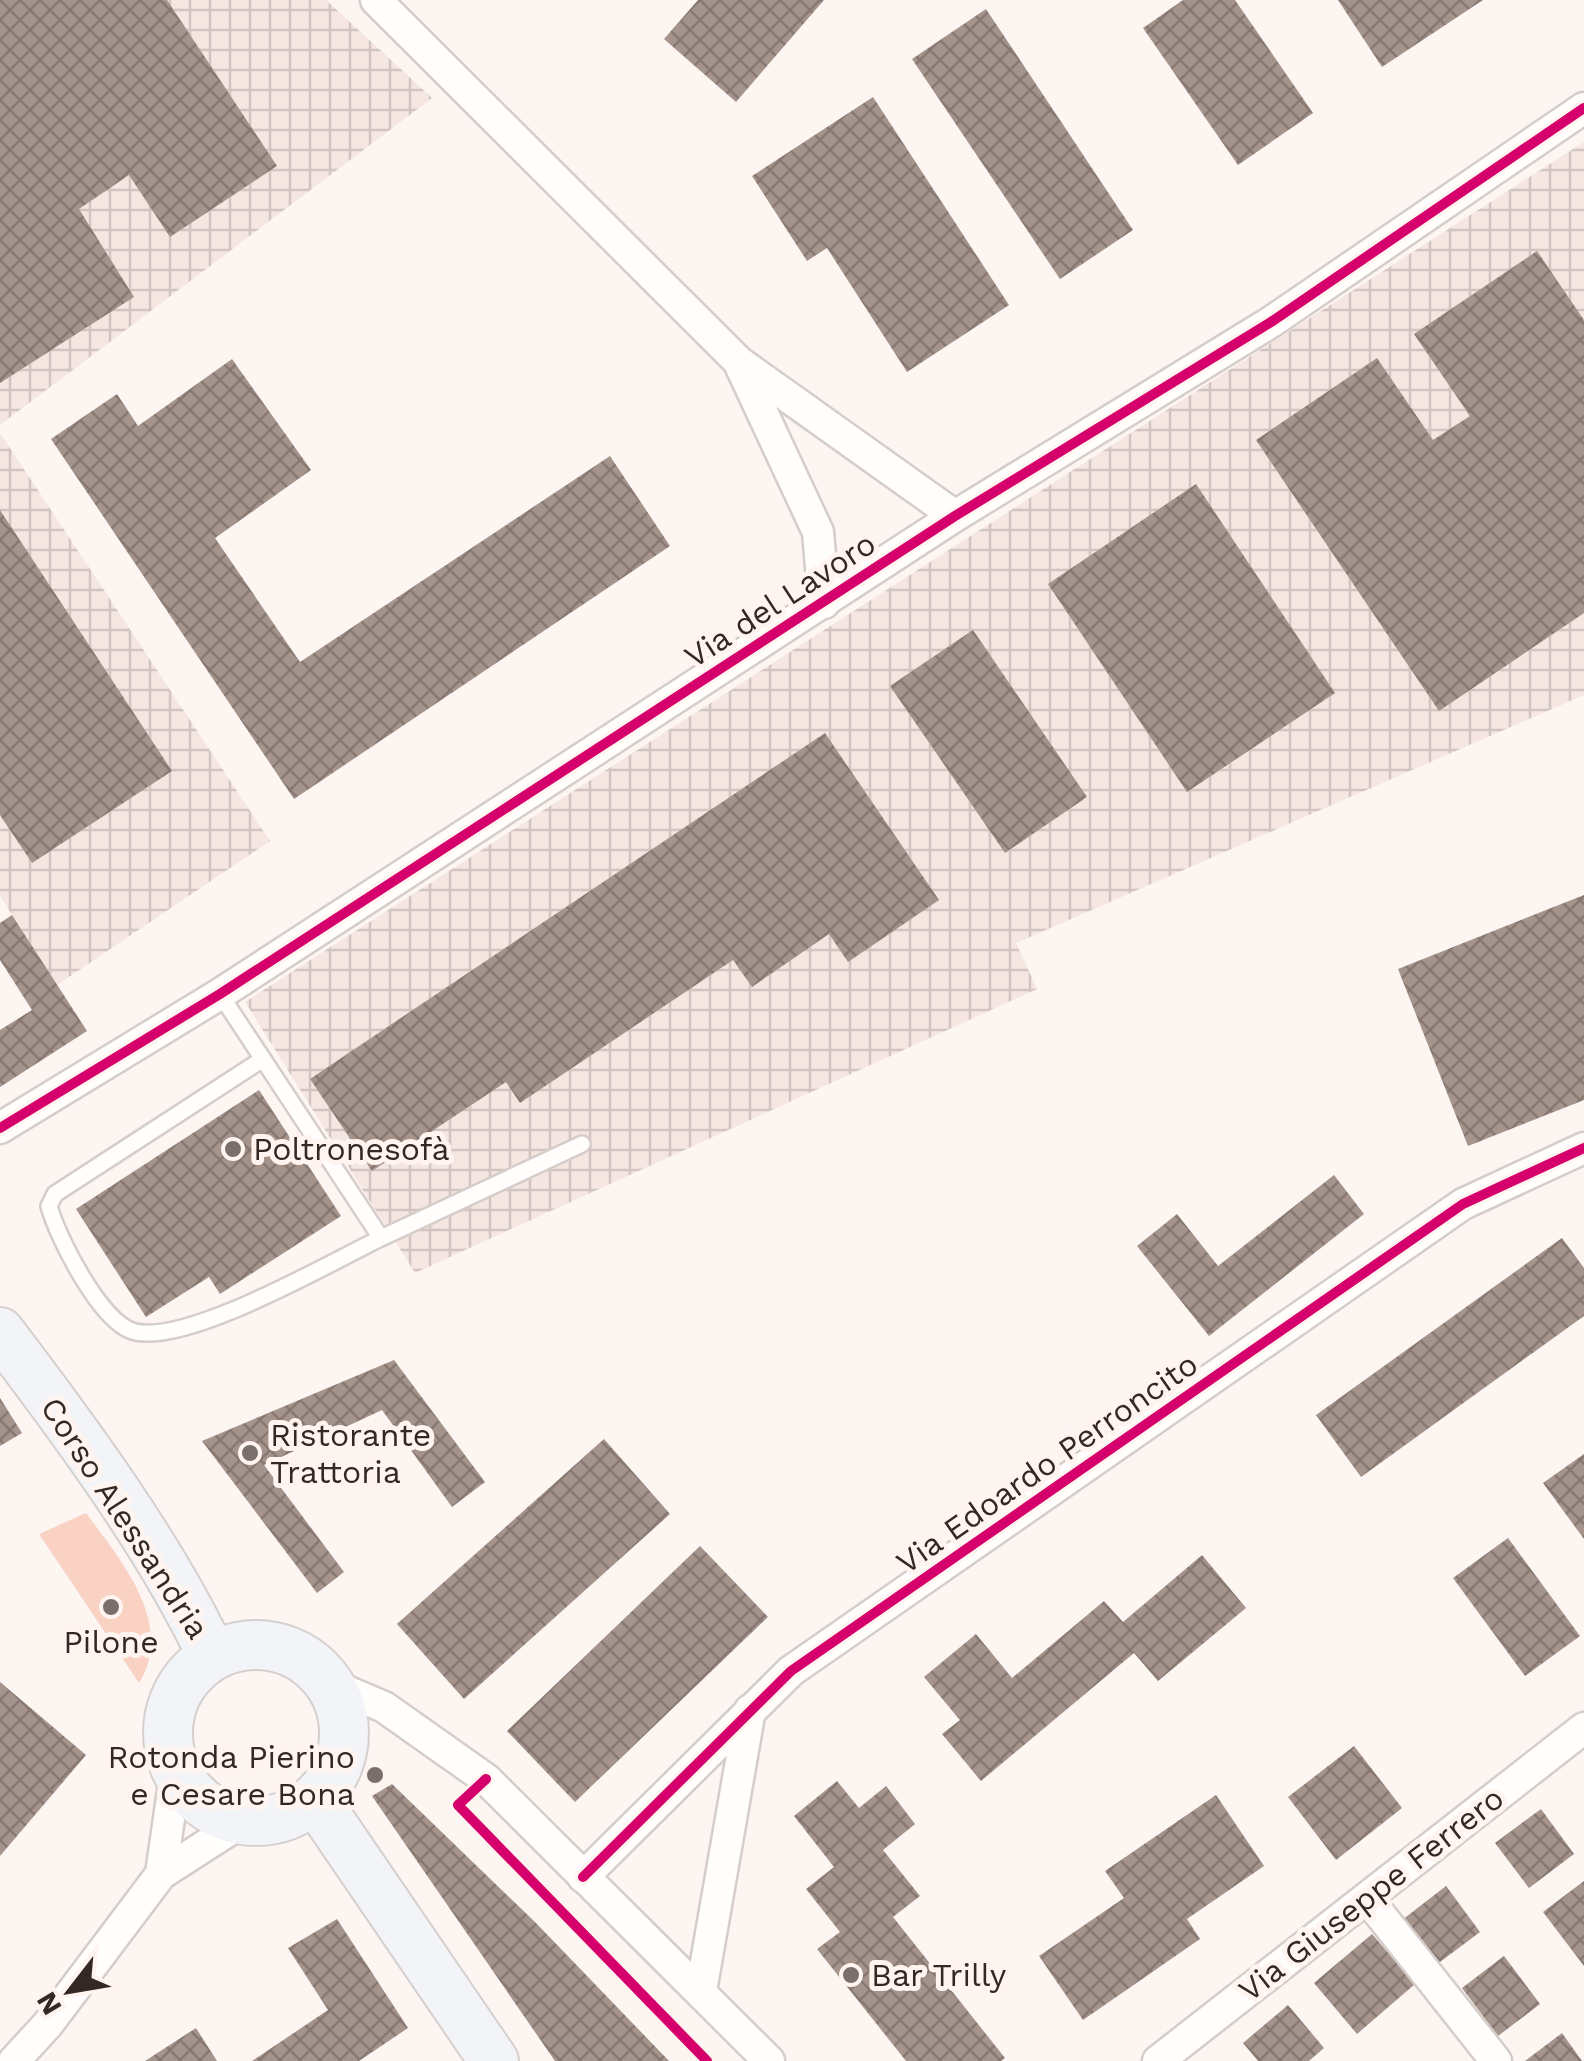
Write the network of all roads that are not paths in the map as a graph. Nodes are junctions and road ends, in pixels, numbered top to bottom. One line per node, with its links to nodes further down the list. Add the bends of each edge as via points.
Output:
1 (376, 0): 3 (street, Via del Lavoro)
2 (1584, 108): 4 (street, Via del Lavoro, via 1270,322)
3 (739, 362): 4 (street, Via del Lavoro); 5 (street, Via del Lavoro, via 818,532)
4 (955, 516): 5 (street, Via del Lavoro)
5 (824, 603): 6 (street, Via del Lavoro)
6 (220, 994): 7 (lane); 8 (street, Via del Lavoro)
7 (264, 1059): 11 (lane); 11 (lane, via 55,1194 49,1206 54,1224 110,1320 135,1332 202,1324)
8 (0, 1128)
9 (582, 1144): 11 (lane)
10 (1584, 1148): 15 (street, Via Edoardo Perroncito, via 1463,1204 792,1670)
11 (382, 1238)
12 (0, 1332): 13 (main road, Corso Alessandria, via 97,1468 196,1620)
13 (212, 1656): 14 (main road, via 238,1646 290,1650); 17 (main road, via 192,1672 173,1706 169,1745)
14 (330, 1684): 18 (main road, via 345,1732 341,1757); 21 (street, via 384,1707 486,1778)
15 (750, 1710): 21 (street, Via Edoardo Perroncito); 23 (street)
16 (1584, 1728): 22 (street, Via Giuseppe Ferrero)
17 (176, 1770): 19 (main road, via 217,1812); 20 (street)
18 (315, 1799): 19 (main road, via 270,1820); 25 (main road)
19 (245, 1820): 20 (street)
20 (161, 1874): 24 (street)
21 (583, 1876): 23 (street)
22 (1367, 1898): 27 (street, Via Giuseppe Ferrero); 28 (street)
23 (701, 1991): 26 (street)
24 (14, 2061)
25 (494, 2061)
26 (769, 2061)
27 (1158, 2061)
28 (1496, 2061)

